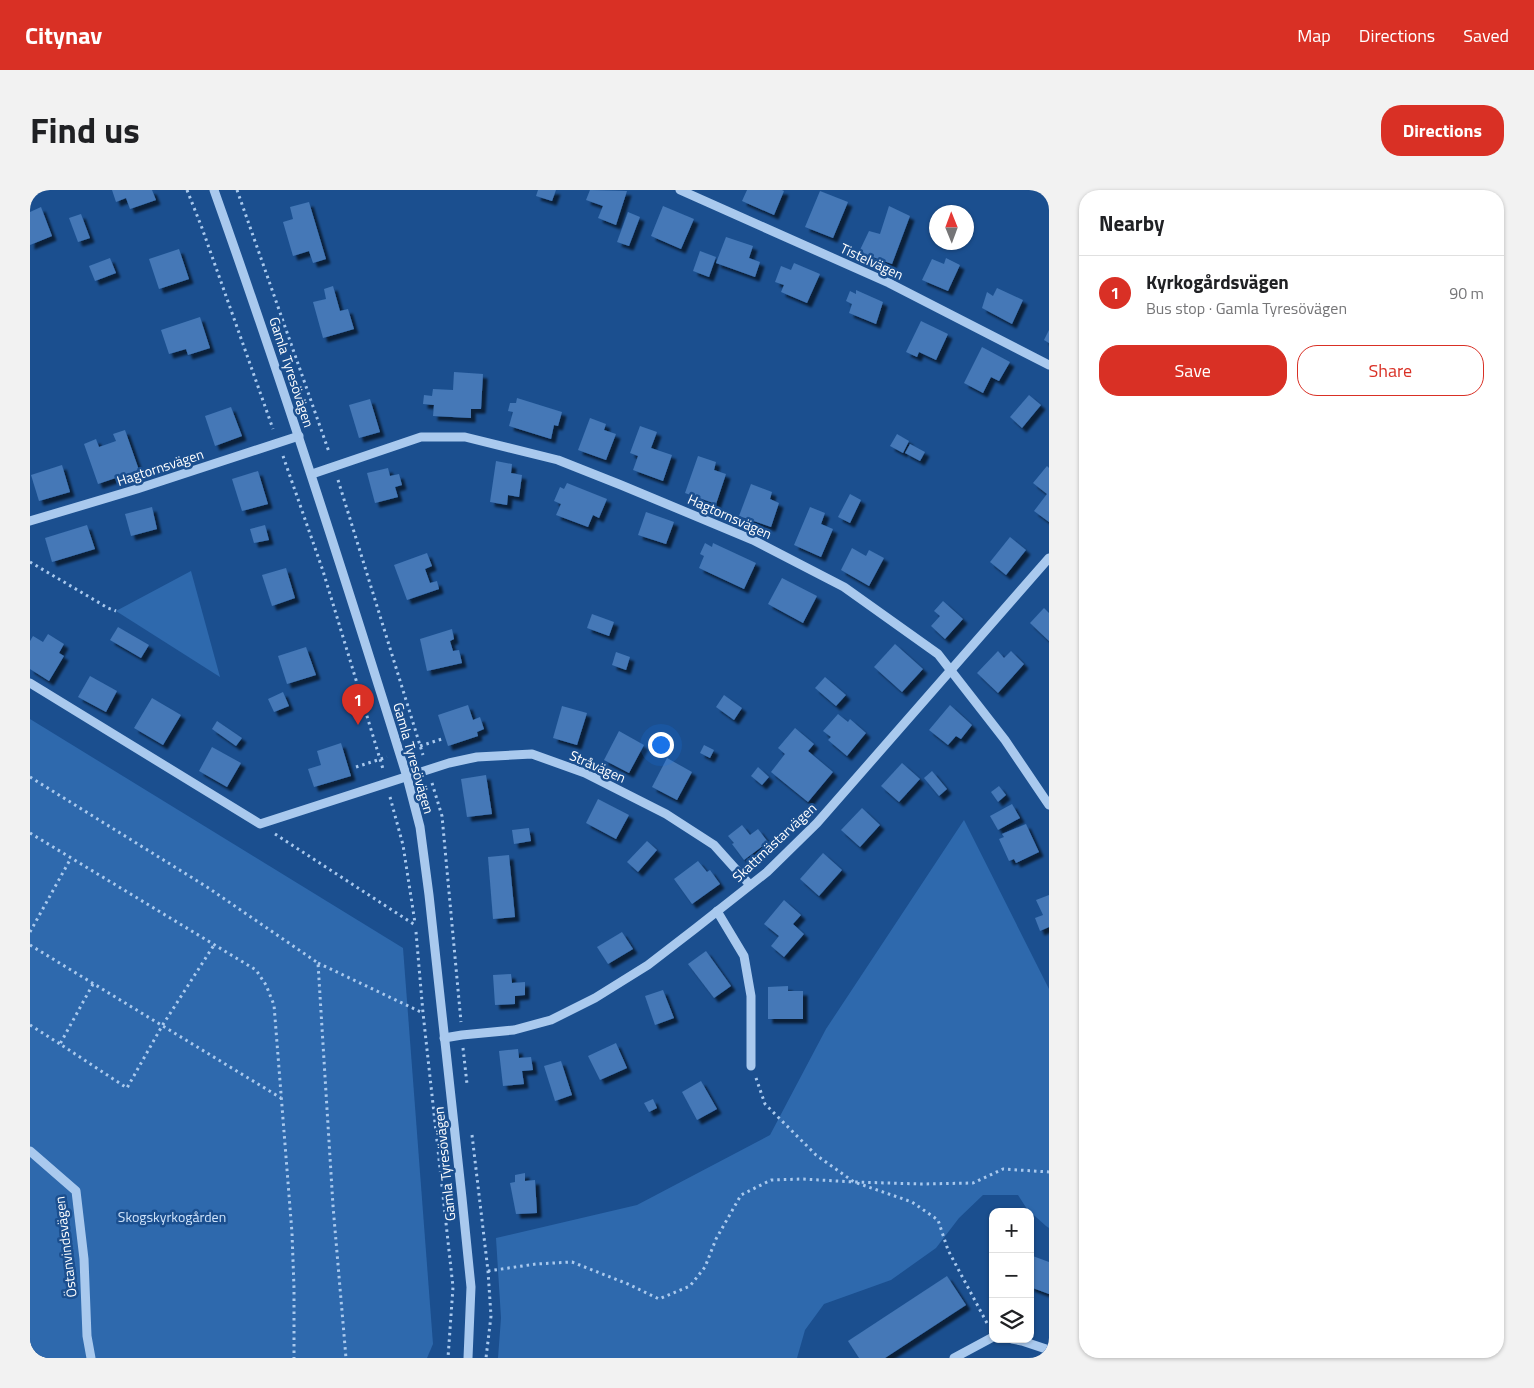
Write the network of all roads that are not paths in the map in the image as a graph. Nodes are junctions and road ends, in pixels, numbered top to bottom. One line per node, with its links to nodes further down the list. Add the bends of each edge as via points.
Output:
1 (214, 190): 4 (street, Gamla Tyresövägen)
2 (680, 190): 3 (street, Tistelvägen, via 889,283)
3 (1049, 364)
4 (299, 436): 5 (street, Gamla Tyresövägen); 6 (street, Hagtornsvägen)
5 (312, 474): 8 (street, Hagtornsvägen, via 421,437 465,437 558,460 753,540 844,587 938,654); 10 (street, Gamla Tyresövägen)
6 (30, 521)
7 (1049, 558): 8 (street, Skattmästarvägen)
8 (951, 670): 11 (street, Hagtornsvägen, via 1005,740); 12 (street, Skattmästarvägen, via 817,823)
9 (30, 683): 10 (street, Stråvägen, via 260,824)
10 (408, 777): 12 (street, Stråvägen, via 477,757 532,754 585,773 666,814 714,845); 14 (street, Gamla Tyresövägen, via 420,827)
11 (1049, 805)
12 (750, 885): 13 (street, Skattmästarvägen)
13 (717, 911): 14 (street, Skattmästarvägen, via 648,965 595,998 551,1020 514,1030); 15 (street, via 744,956 751,996)
14 (444, 1038): 21 (street, Gamla Tyresövägen, via 471,1286)
15 (751, 1066)
16 (30, 1151): 20 (street, Östanvindsvägen, via 76,1191)
17 (989, 1339): 22 (street)
18 (1028, 1343): 19 (street)
19 (1049, 1350)
20 (91, 1358)
21 (468, 1358)
22 (954, 1358)

